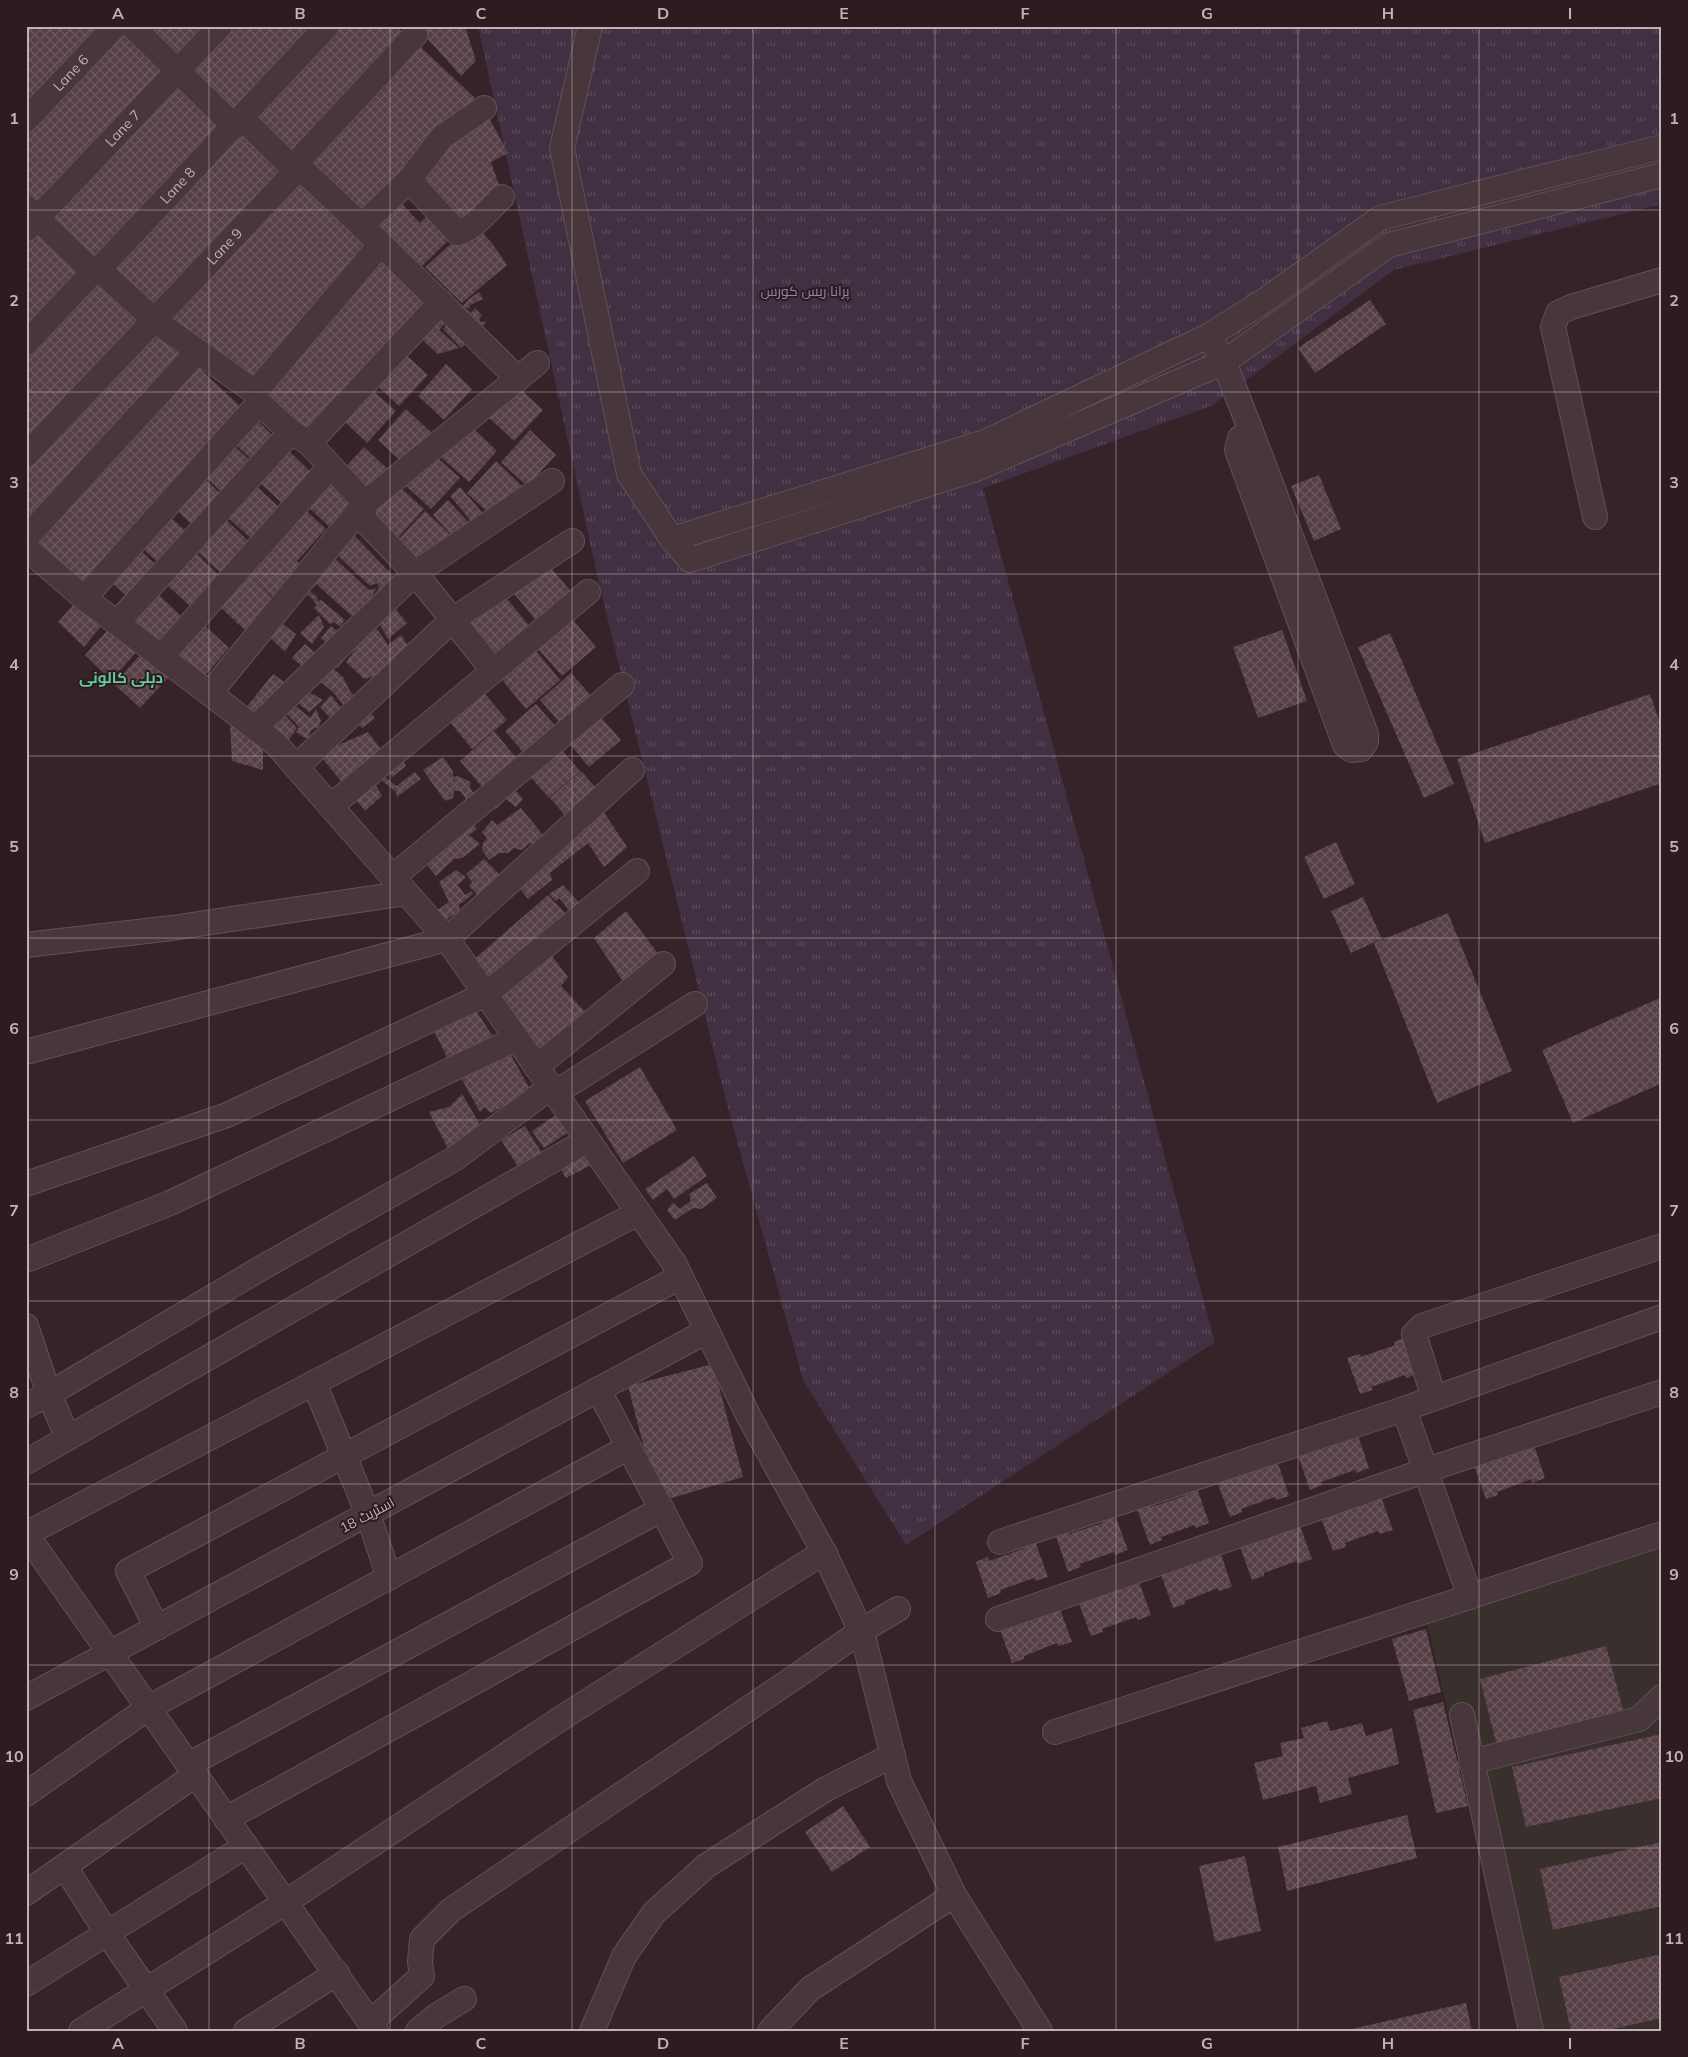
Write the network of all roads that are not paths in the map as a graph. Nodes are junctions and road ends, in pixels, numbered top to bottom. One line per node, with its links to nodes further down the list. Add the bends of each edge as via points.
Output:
1 (115, 26): 9 (street, Lane 6)
2 (132, 26): 7 (street)
3 (220, 26): 7 (street, Lane 7)
4 (327, 26): 10 (street, Lane 8)
5 (590, 26): 38 (street, via 562,148 629,474)
6 (414, 35): 12 (street, Lane 9, via 299,160)
7 (177, 71): 10 (street); 16 (street, Lane 7)
8 (484, 108): 14 (street, via 442,137)
9 (26, 120)
10 (234, 126): 12 (street, via 247,123); 19 (street, Lane 8)
11 (1662, 147): 23 (street, via 1380,218 1261,303)
12 (296, 171): 17 (street, via 307,174); 22 (street, Lane 9)
13 (1662, 176): 27 (street, via 1389,246)
14 (409, 180): 15 (street, via 458,233 478,220); 17 (street)
15 (502, 197)
16 (30, 218): 19 (street)
17 (362, 225): 18 (street)
18 (382, 244): 21 (street); 29 (street)
19 (95, 270): 22 (street, via 102,272); 24 (street, Lane 8)
20 (1662, 280): 36 (street, via 1571,307 1558,313 1553,327)
21 (441, 302): 28 (street); 31 (street)
22 (154, 320): 25 (street); 32 (street, Lane 9)
23 (1208, 336): 27 (street); 38 (street, via 984,442)
24 (26, 343)
25 (197, 352): 29 (street); 37 (street)
26 (537, 362): 28 (street)
27 (1224, 362): 30 (street); 38 (street, via 976,469 690,560)
28 (518, 378): 35 (street)
29 (257, 397): 31 (street); 43 (street)
30 (1251, 431): 30 (street, via 1366,734 1366,742 1361,749 1352,750 1345,745 1237,450 1240,438)
31 (300, 437): 33 (street); 45 (street)
32 (26, 455)
33 (330, 467): 35 (street); 46 (street)
34 (552, 481): 41 (street)
35 (365, 503): 41 (street, via 363,519); 49 (street)
36 (1595, 517)
37 (26, 538)
38 (672, 539)
39 (572, 541): 44 (street)
40 (26, 548): 43 (street)
41 (415, 573): 44 (street); 50 (street)
42 (588, 592): 47 (street)
43 (84, 598): 45 (street)
44 (452, 620): 47 (street); 51 (street)
45 (117, 623): 46 (street)
46 (161, 657): 49 (street)
47 (493, 670): 53 (street)
48 (622, 685): 55 (street)
49 (210, 693): 50 (street)
50 (255, 728): 51 (street, via 276,744)
51 (296, 767): 53 (street)
52 (632, 770): 56 (street)
53 (330, 806): 55 (street)
54 (637, 870): 59 (street)
55 (400, 885): 56 (street); 57 (street, via 172,928)
56 (447, 939): 59 (street); 62 (street)
57 (26, 945)
58 (664, 964): 63 (street)
59 (486, 994): 61 (street); 66 (street, via 227,1115)
60 (691, 1006): 64 (street)
61 (516, 1038): 63 (street); 69 (street, via 170,1203)
62 (26, 1052)
63 (536, 1067): 64 (street)
64 (553, 1090): 65 (street); 77 (street, via 454,1159)
65 (588, 1140): 67 (street); 81 (street)
66 (26, 1184)
67 (638, 1213): 70 (street, via 674,1263); 74 (street)
68 (1662, 1246): 78 (street, via 1422,1326 1414,1334)
69 (26, 1260)
70 (680, 1277): 73 (street); 83 (street)
71 (1662, 1317): 78 (street)
72 (26, 1326): 77 (street)
73 (707, 1331): 75 (street, اسٹریٹ 18); 91 (street, via 749,1417)
74 (314, 1383): 83 (street); 88 (street)
75 (598, 1390): 82 (street); 87 (street, اسٹریٹ 18)
76 (1662, 1392): 85 (street)
77 (49, 1394): 79 (street); 81 (street)
78 (1434, 1398): 80 (street)
79 (26, 1406)
80 (1404, 1409): 85 (street); 90 (street)
81 (68, 1438): 84 (street)
82 (629, 1447): 86 (street); 92 (street)
83 (345, 1455): 87 (street); 96 (street, via 128,1571)
84 (26, 1462)
85 (1427, 1470): 93 (street); 95 (street)
86 (662, 1509): 106 (street); 108 (street, via 690,1563)
87 (368, 1514): 92 (street); 96 (street, اسٹریٹ 18)
88 (26, 1534): 98 (street)
89 (1662, 1534): 93 (street)
90 (1000, 1542)
91 (824, 1552): 97 (street); 113 (street, via 564,1717)
92 (389, 1578): 101 (street)
93 (1470, 1597): 103 (street)
94 (898, 1609): 97 (street)
95 (998, 1619)
96 (157, 1628): 98 (street, اسٹریٹ 18)
97 (861, 1631): 104 (street); 119 (street, via 451,1910 422,1939 422,1976)
98 (110, 1654): 100 (street, اسٹریٹ 18); 101 (street)
99 (1662, 1697): 105 (street, via 1639,1719)
100 (26, 1698)
101 (148, 1708): 106 (street); 107 (street)
102 (1462, 1715): 105 (street)
103 (1055, 1732)
104 (893, 1755): 112 (street, via 899,1781); 124 (street, via 826,1789 706,1866 654,1913 624,1956)
105 (1472, 1762): 127 (street)
106 (192, 1770): 108 (street); 110 (street)
107 (26, 1794)
108 (226, 1819): 109 (street)
109 (246, 1846): 113 (street); 114 (street)
110 (65, 1867): 111 (street); 114 (street)
111 (26, 1893)
112 (954, 1895): 125 (street, via 810,1989); 126 (street)
113 (286, 1902): 115 (street); 117 (street)
114 (107, 1933): 116 (street); 117 (street)
115 (337, 1974): 119 (street); 122 (street)
116 (26, 1984)
117 (147, 1990): 120 (street); 121 (street)
118 (464, 1999): 123 (street)
119 (374, 2026)
120 (81, 2031)
121 (175, 2031)
122 (246, 2031)
123 (418, 2031)
124 (592, 2031)
125 (770, 2031)
126 (1040, 2031)
127 (1532, 2031)

